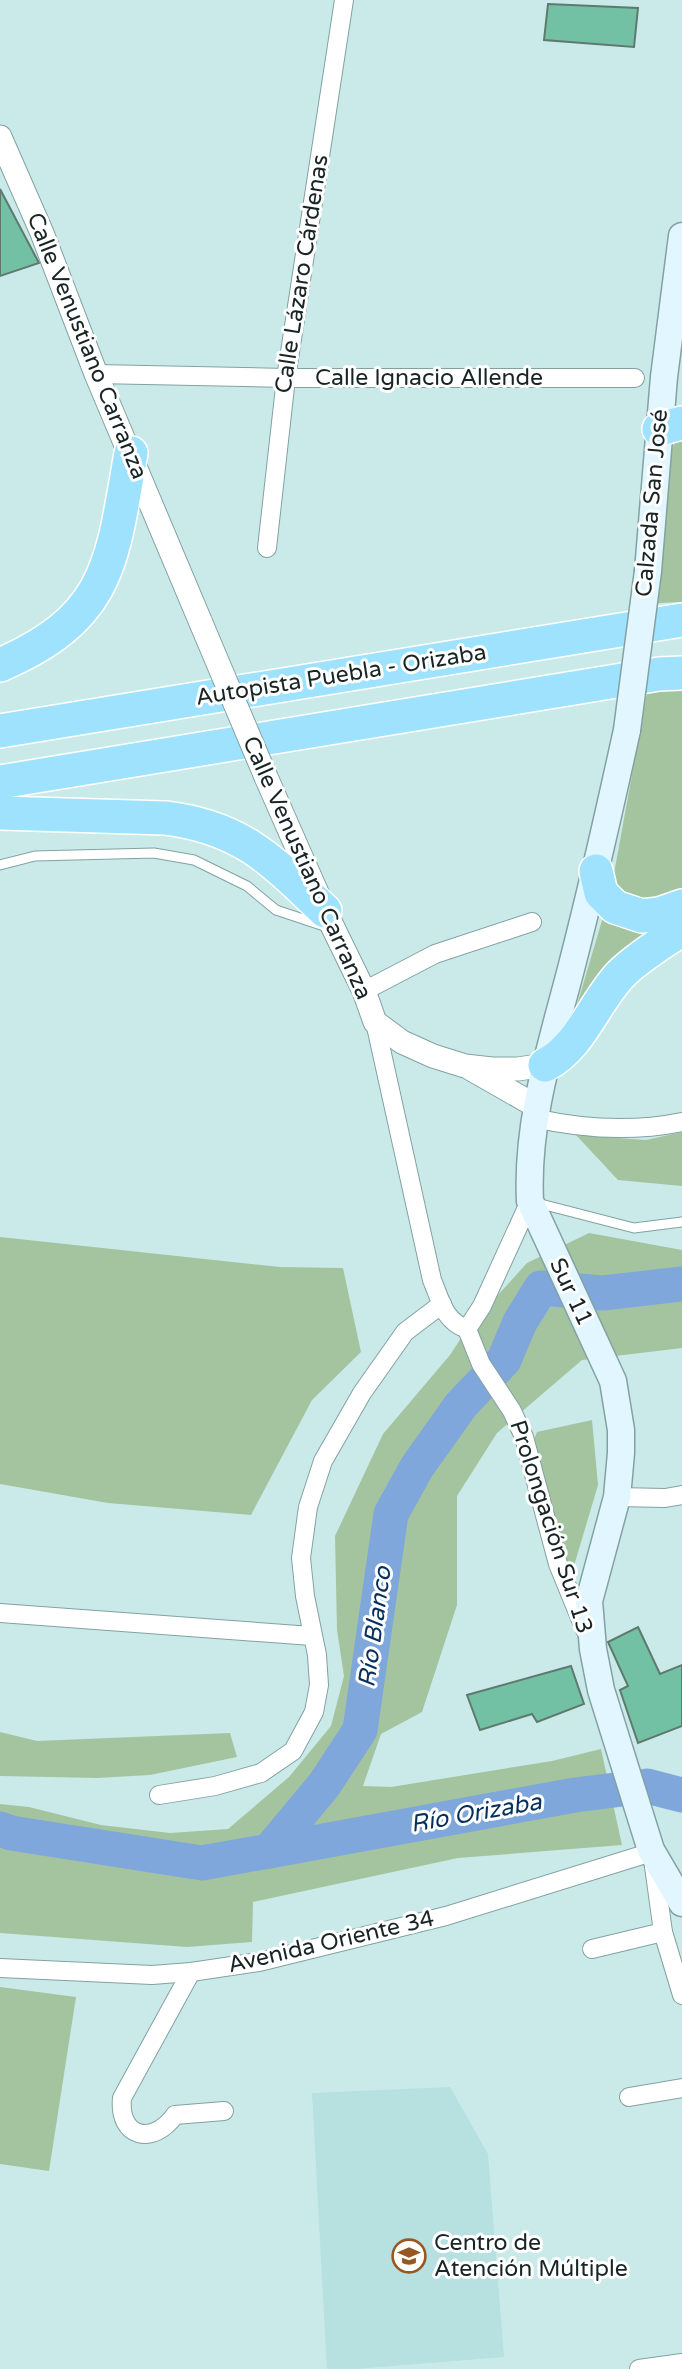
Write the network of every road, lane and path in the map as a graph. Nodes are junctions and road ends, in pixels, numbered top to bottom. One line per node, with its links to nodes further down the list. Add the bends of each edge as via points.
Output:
1 (344, 0): 5 (street, Calle Lázaro Cárdenas)
2 (0, 137): 4 (street, Calle Venustiano Carranza, via 43,233)
3 (682, 236): 7 (main road, Calzada San José)
4 (96, 374): 5 (street, Calle Ignacio Allende); 8 (street, Calle Venustiano Carranza)
5 (286, 378): 6 (street, Calle Ignacio Allende); 9 (street, Calle Lázaro Cárdenas)
6 (635, 378)
7 (670, 426): 13 (main road, Calzada San José, bridge)
8 (131, 453): 11 (highway, via 111,553 93,596 78,615 32,651); 20 (street, Calle Venustiano Carranza, bridge)
9 (267, 548)
10 (682, 620): 14 (highway, Autopista Puebla - Orizaba)
11 (0, 665)
12 (682, 673): 15 (highway)
13 (627, 730): 18 (main road, Sur 11)
14 (0, 731)
15 (0, 782)
16 (0, 813): 20 (highway, via 164,818 211,827 276,863)
17 (0, 866): 20 (lane, via 35,856 154,853 194,860 247,886 276,910)
18 (596, 872): 19 (highway, via 601,893 615,907 642,916); 25 (main road, Sur 11)
19 (682, 906)
20 (330, 921): 23 (street, Calle Venustiano Carranza)
21 (532, 922): 23 (street, via 435,954)
22 (682, 929): 25 (highway, via 621,974 564,1053)
23 (364, 991): 24 (street, Calle Venustiano Carranza)
24 (374, 1022): 26 (street, via 402,1042); 31 (street, Calle Venustiano Carranza, via 432,1280)
25 (545, 1065): 26 (street, via 518,1069); 27 (main road, Sur 11)
26 (465, 1066): 27 (street)
27 (535, 1112): 28 (street, via 568,1126 599,1129); 29 (main road, Sur 11)
28 (682, 1122)
29 (530, 1201): 30 (lane, via 635,1228); 32 (street); 34 (main road, Sur 11, via 613,1381 621,1442)
30 (682, 1222)
31 (442, 1304): 32 (street, Calle Venustiano Carranza, via 455,1325); 36 (street, via 405,1332 362,1393 323,1461 301,1558)
32 (468, 1331): 37 (street, Prolongación Sur 13, via 481,1364 524,1437 558,1564)
33 (682, 1495): 34 (street)
34 (617, 1497): 37 (main road, Sur 11, via 589,1601)
35 (0, 1614): 36 (street)
36 (312, 1636): 38 (street, via 319,1685 314,1712 293,1751 261,1773)
37 (593, 1649): 39 (main road, Sur 11, via 601,1690)
38 (159, 1795)
39 (652, 1851): 40 (main road, Sur 11); 41 (street); 44 (street, Avenida Oriente 34, via 446,1916 259,1962)
40 (682, 1903)
41 (663, 1932): 42 (street); 45 (street)
42 (592, 1949)
43 (0, 1968): 44 (street, Avenida Oriente 34, via 152,1975)
44 (191, 1972): 48 (street, via 122,2098 121,2112 125,2124 138,2134 166,2127 174,2115)
45 (682, 1995)
46 (682, 2088): 47 (street)
47 (629, 2097)
48 (224, 2111)
49 (682, 2363): 50 (street)
50 (640, 2369)

